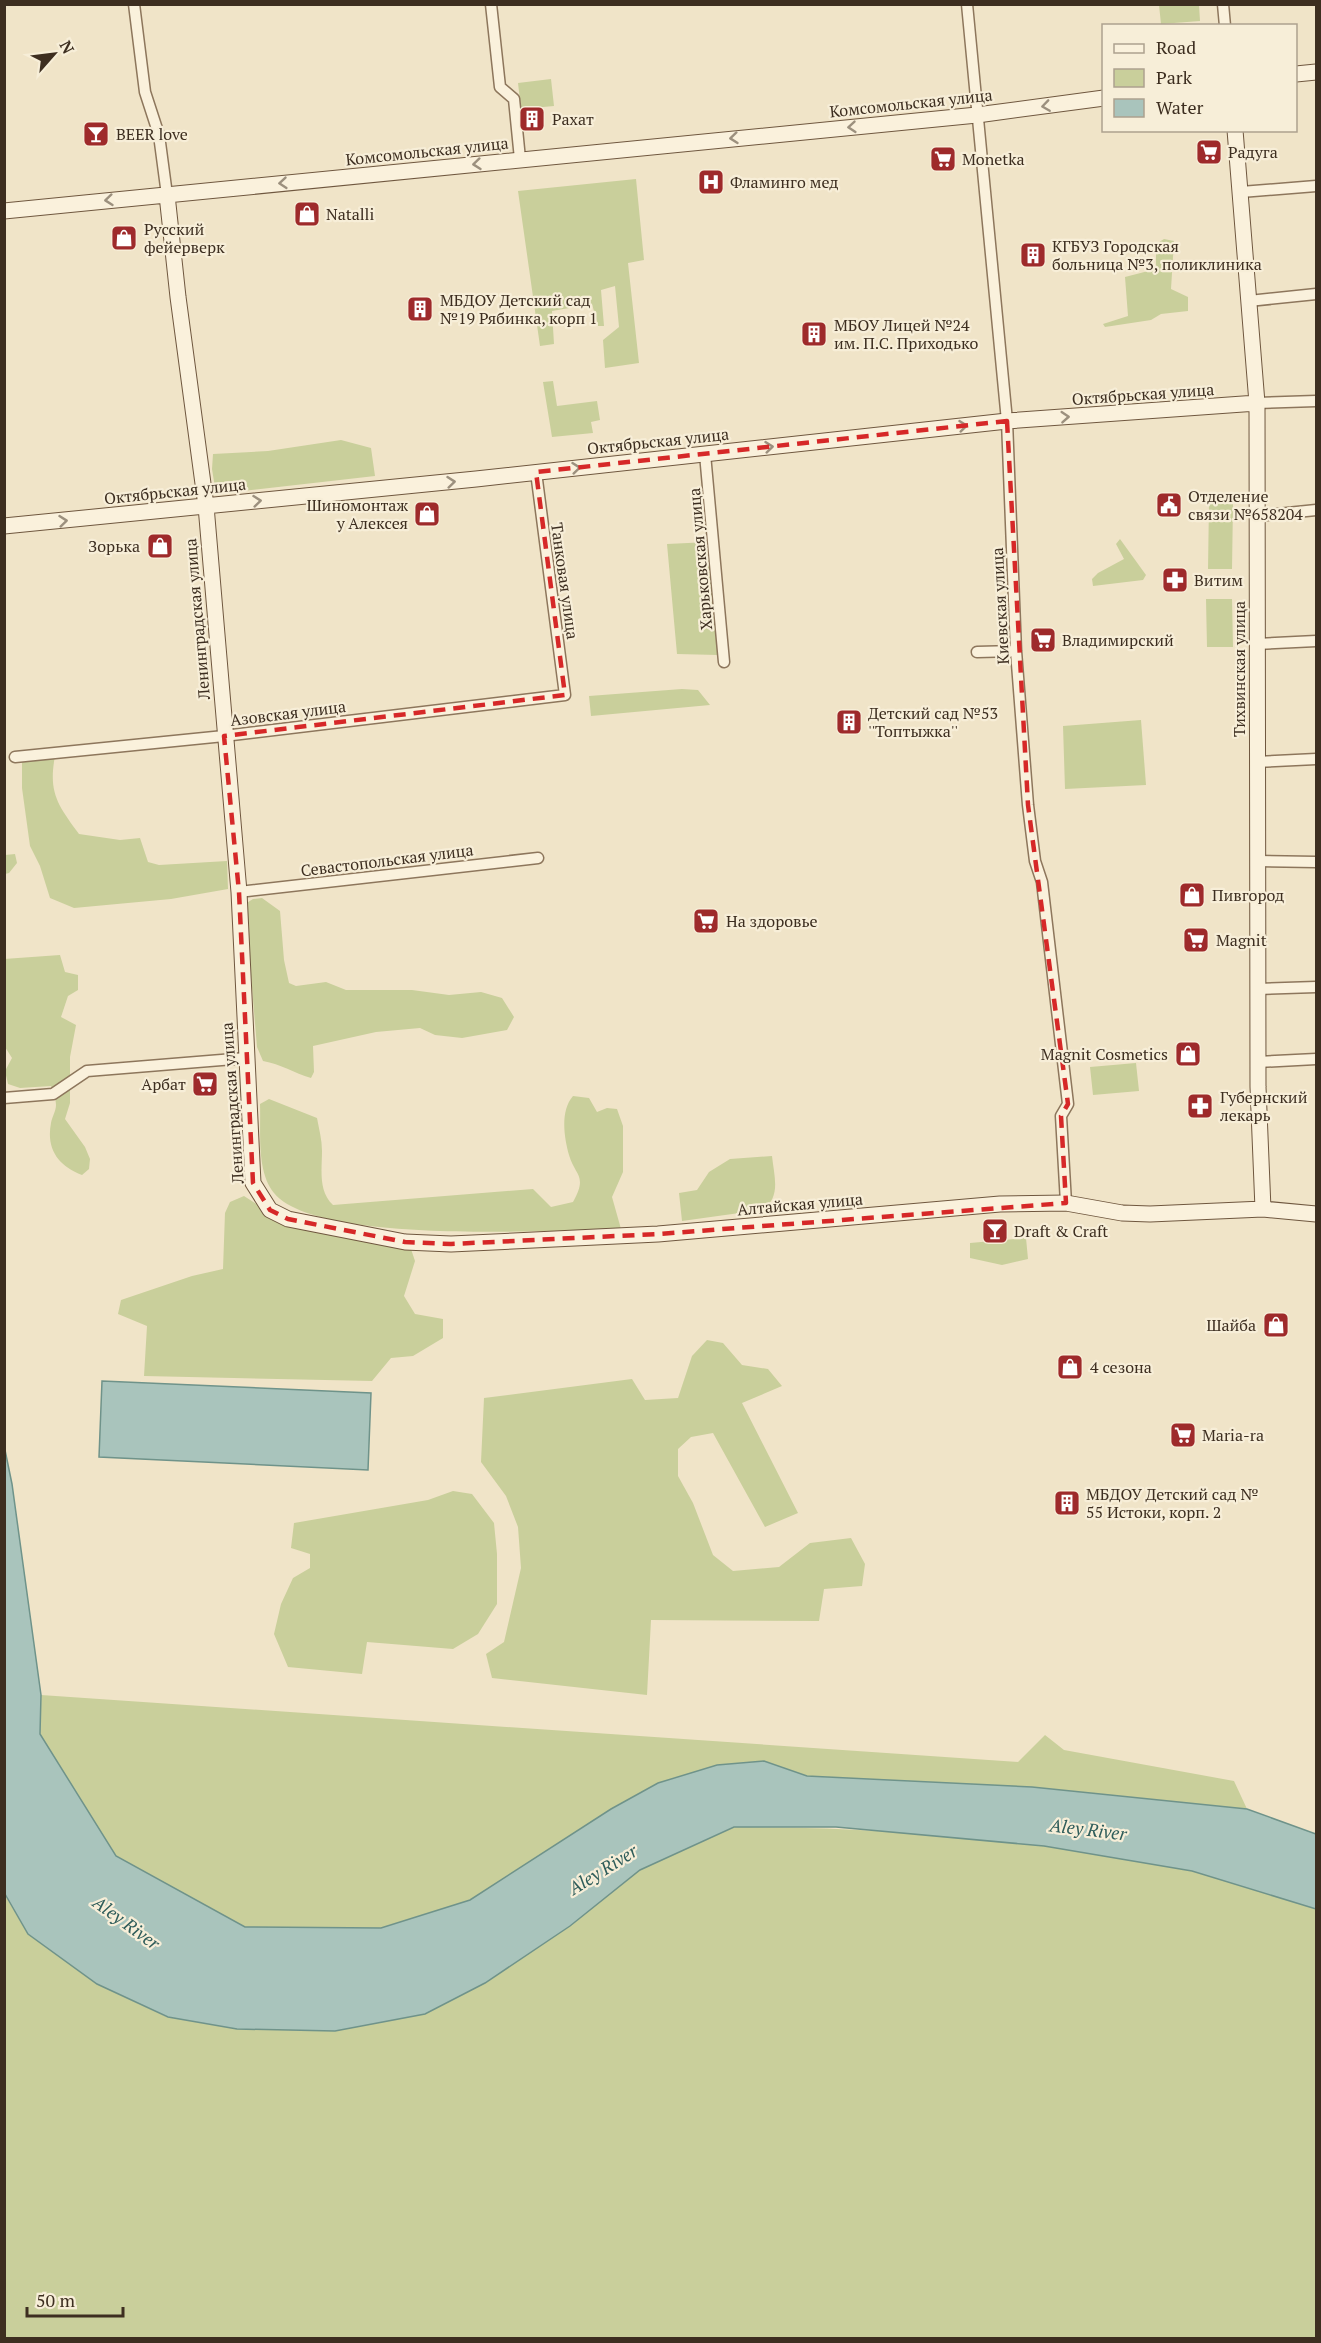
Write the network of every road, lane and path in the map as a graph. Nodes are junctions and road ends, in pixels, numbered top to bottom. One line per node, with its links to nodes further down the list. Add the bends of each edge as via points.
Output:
1 (134, 4): 14 (street, Ленинградская улица, via 145,92 159,135)
2 (491, 4): 11 (street, via 500,87 514,99)
3 (967, 4): 9 (street, Киевская улица)
4 (1224, 4): 5 (street)
5 (1225, 24)
6 (1317, 72): 7 (main road)
7 (1297, 74)
8 (1102, 98): 9 (main road, Комсомольская улица, one-way to 9)
9 (977, 115): 11 (main road, Комсомольская улица, one-way to 11); 20 (street, Киевская улица)
10 (1235, 132): 13 (main road, Тихвинская улица)
11 (520, 159): 14 (main road, Комсомольская улица, one-way to 14)
12 (1317, 186): 13 (street)
13 (1241, 192): 17 (main road, Тихвинская улица)
14 (167, 195): 15 (main road, Комсомольская улица, one-way to 15); 23 (main road, Ленинградская улица)
15 (4, 211)
16 (1317, 294): 17 (street)
17 (1249, 301): 19 (main road, Тихвинская улица)
18 (1317, 401): 19 (street, Октябрьская улица)
19 (1257, 404): 20 (main road, Октябрьская улица, one-way to 19); 25 (main road, Тихвинская улица)
20 (1006, 421): 21 (main road, Октябрьская улица, one-way to 20); 29 (street, Киевская улица)
21 (705, 454): 22 (main road, Октябрьская улица, one-way to 21); 31 (street, Харьковская улица)
22 (536, 472): 23 (main road, Октябрьская улица, one-way to 22); 32 (street, Танковая улица)
23 (206, 506): 26 (main road, Октябрьская улица, one-way to 23); 33 (main road, Ленинградская улица)
24 (1317, 510): 25 (street)
25 (1258, 516): 28 (main road, Тихвинская улица)
26 (4, 526)
27 (1317, 640): 28 (street)
28 (1257, 644): 36 (main road, Тихвинская улица)
29 (1016, 651): 30 (street); 47 (street, Киевская улица, via 1028,805 1035,861 1042,882 1068,1104 1061,1116)
30 (977, 652)
31 (724, 662)
32 (565, 695): 33 (street, Азовская улица)
33 (224, 736): 34 (street, Азовская улица); 40 (main road, Ленинградская улица)
34 (15, 757)
35 (1317, 759): 36 (street)
36 (1256, 762): 38 (main road, Тихвинская улица)
37 (538, 858): 40 (street, Севастопольская улица)
38 (1257, 861): 39 (street); 42 (main road, Тихвинская улица)
39 (1317, 861)
40 (238, 892): 43 (main road, Ленинградская улица)
41 (1317, 987): 42 (street)
42 (1258, 989): 45 (main road, Тихвинская улица)
43 (246, 1058): 46 (street, via 87,1071 53,1094); 50 (main road, Ленинградская улица, via 253,1183 270,1210)
44 (1317, 1059): 45 (street)
45 (1258, 1062): 48 (main road, Тихвинская улица)
46 (4, 1098)
47 (1066, 1203): 48 (main road, Алтайская улица, via 1150,1214); 50 (main road, Алтайская улица, via 1000,1204 658,1234 451,1244 405,1242)
48 (1263, 1209): 49 (main road, Алтайская улица)
49 (1317, 1214)
50 (288, 1219)

